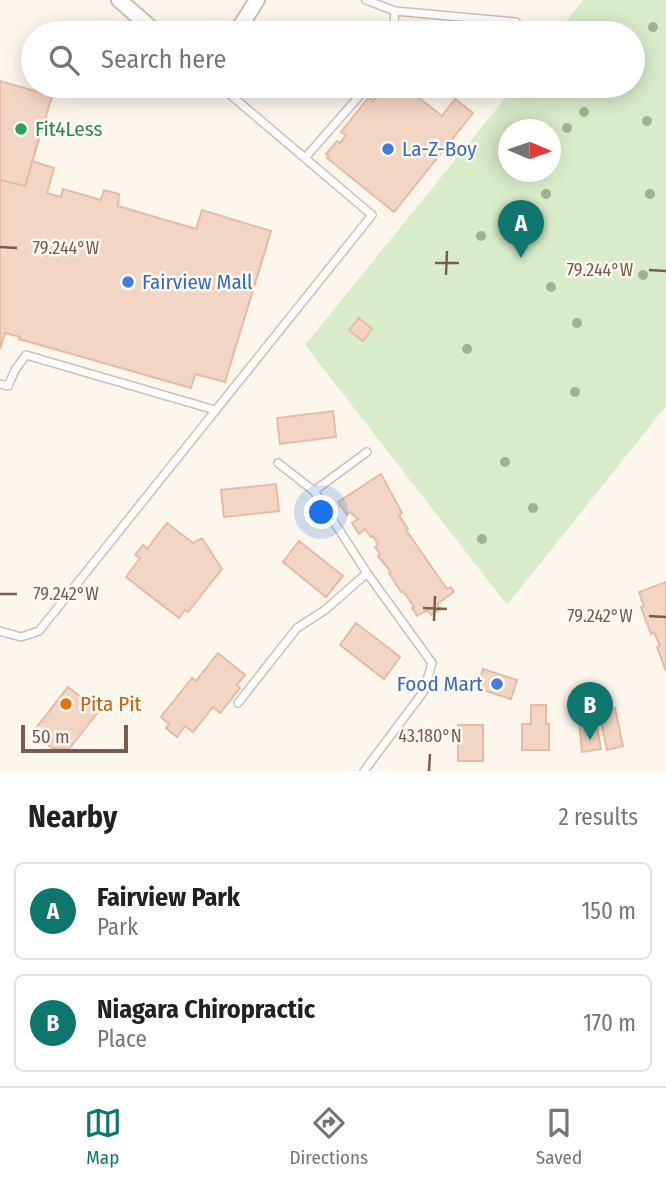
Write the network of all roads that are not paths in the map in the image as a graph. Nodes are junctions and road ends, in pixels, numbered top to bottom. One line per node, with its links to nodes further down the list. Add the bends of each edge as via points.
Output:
1 (119, 0): 5 (street)
2 (257, 0): 6 (street)
3 (366, 0): 4 (lane)
4 (395, 11): 7 (lane); 8 (lane)
5 (143, 21)
6 (244, 21)
7 (394, 21)
8 (505, 21)
9 (234, 98): 11 (lane)
10 (358, 98): 11 (lane)
11 (305, 158): 13 (lane, via 372,215)
12 (0, 384): 13 (lane, via 8,386 26,355)
13 (215, 410): 18 (lane, via 39,631 21,637)
14 (367, 452): 16 (lane)
15 (278, 463): 16 (lane)
16 (314, 491): 17 (lane)
17 (367, 573): 19 (lane, via 297,628); 20 (lane, via 432,663 424,691)
18 (0, 631)
19 (238, 703)
20 (364, 771)

